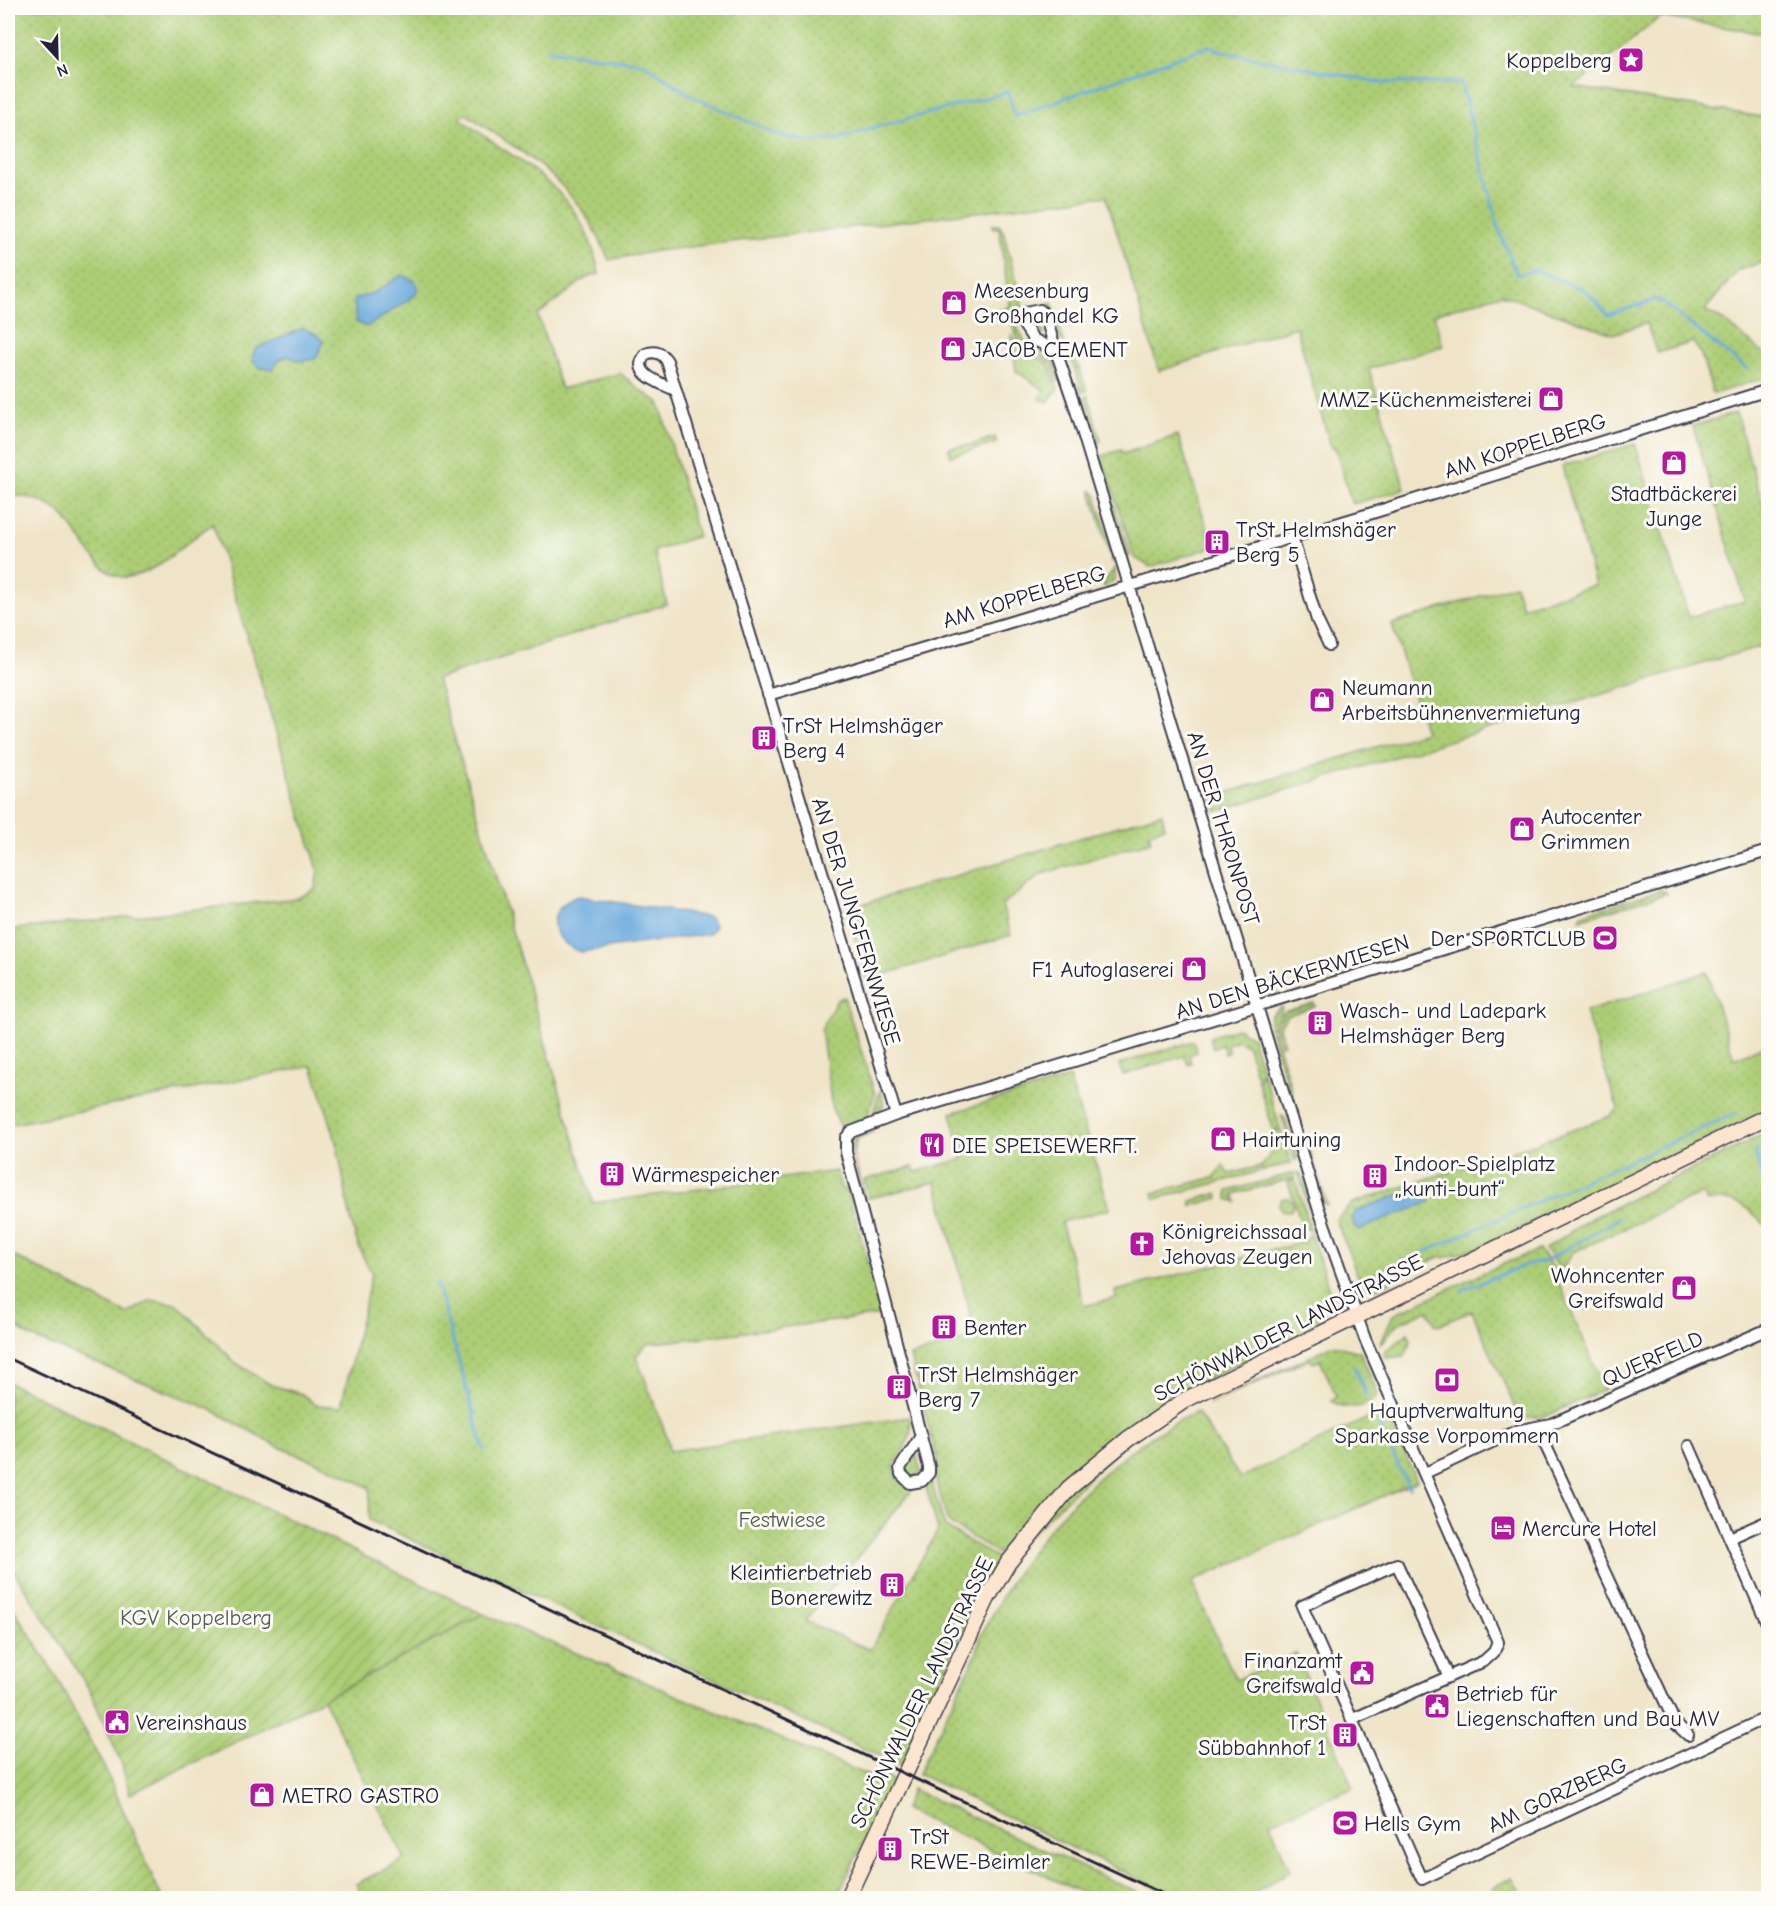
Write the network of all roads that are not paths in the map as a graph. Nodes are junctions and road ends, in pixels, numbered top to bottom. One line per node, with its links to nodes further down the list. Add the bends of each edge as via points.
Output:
1 (1056, 351): 5 (street, AN DER THRONPOST)
2 (675, 390): 7 (street, AN DER JUNGFERNWIESE)
3 (1768, 390): 4 (street, AM KOPPELBERG)
4 (1292, 537): 5 (street, AM KOPPELBERG); 6 (street, via 1317,620)
5 (1129, 585): 7 (street, AM KOPPELBERG); 9 (street, AN DER THRONPOST)
6 (1329, 645)
7 (768, 695): 10 (street, AN DER JUNGFERNWIESE)
8 (1768, 851): 9 (street, AN DEN BÄCKERWIESEN)
9 (1258, 1008): 10 (street, AN DEN BÄCKERWIESEN); 12 (street, AN DER THRONPOST, via 1318,1207)
10 (896, 1115): 15 (street, via 857,1128 846,1138 845,1145)
11 (1768, 1116): 12 (main road, SCHÖNWALDER LANDSTRASSE)
12 (1356, 1316): 17 (street); 25 (main road, SCHÖNWALDER LANDSTRASSE, via 1185,1400 1105,1457 1062,1496 1008,1563 987,1599)
13 (1768, 1329): 14 (street, QUERFELD)
14 (1537, 1427): 17 (street, QUERFELD, via 1516,1431); 24 (street, via 1675,1723)
15 (921, 1436)
16 (1689, 1446): 19 (street)
17 (1425, 1473): 21 (street, via 1498,1641 1494,1652 1484,1661)
18 (1768, 1521): 19 (street)
19 (1730, 1538): 20 (street)
20 (1768, 1625)
21 (1449, 1677): 23 (street); 23 (street, AM GORZBERG, via 1396,1564 1302,1606)
22 (1768, 1717): 23 (street, AM GORZBERG, via 1422,1879)
23 (1353, 1719)
24 (1688, 1735)
25 (847, 1899)

